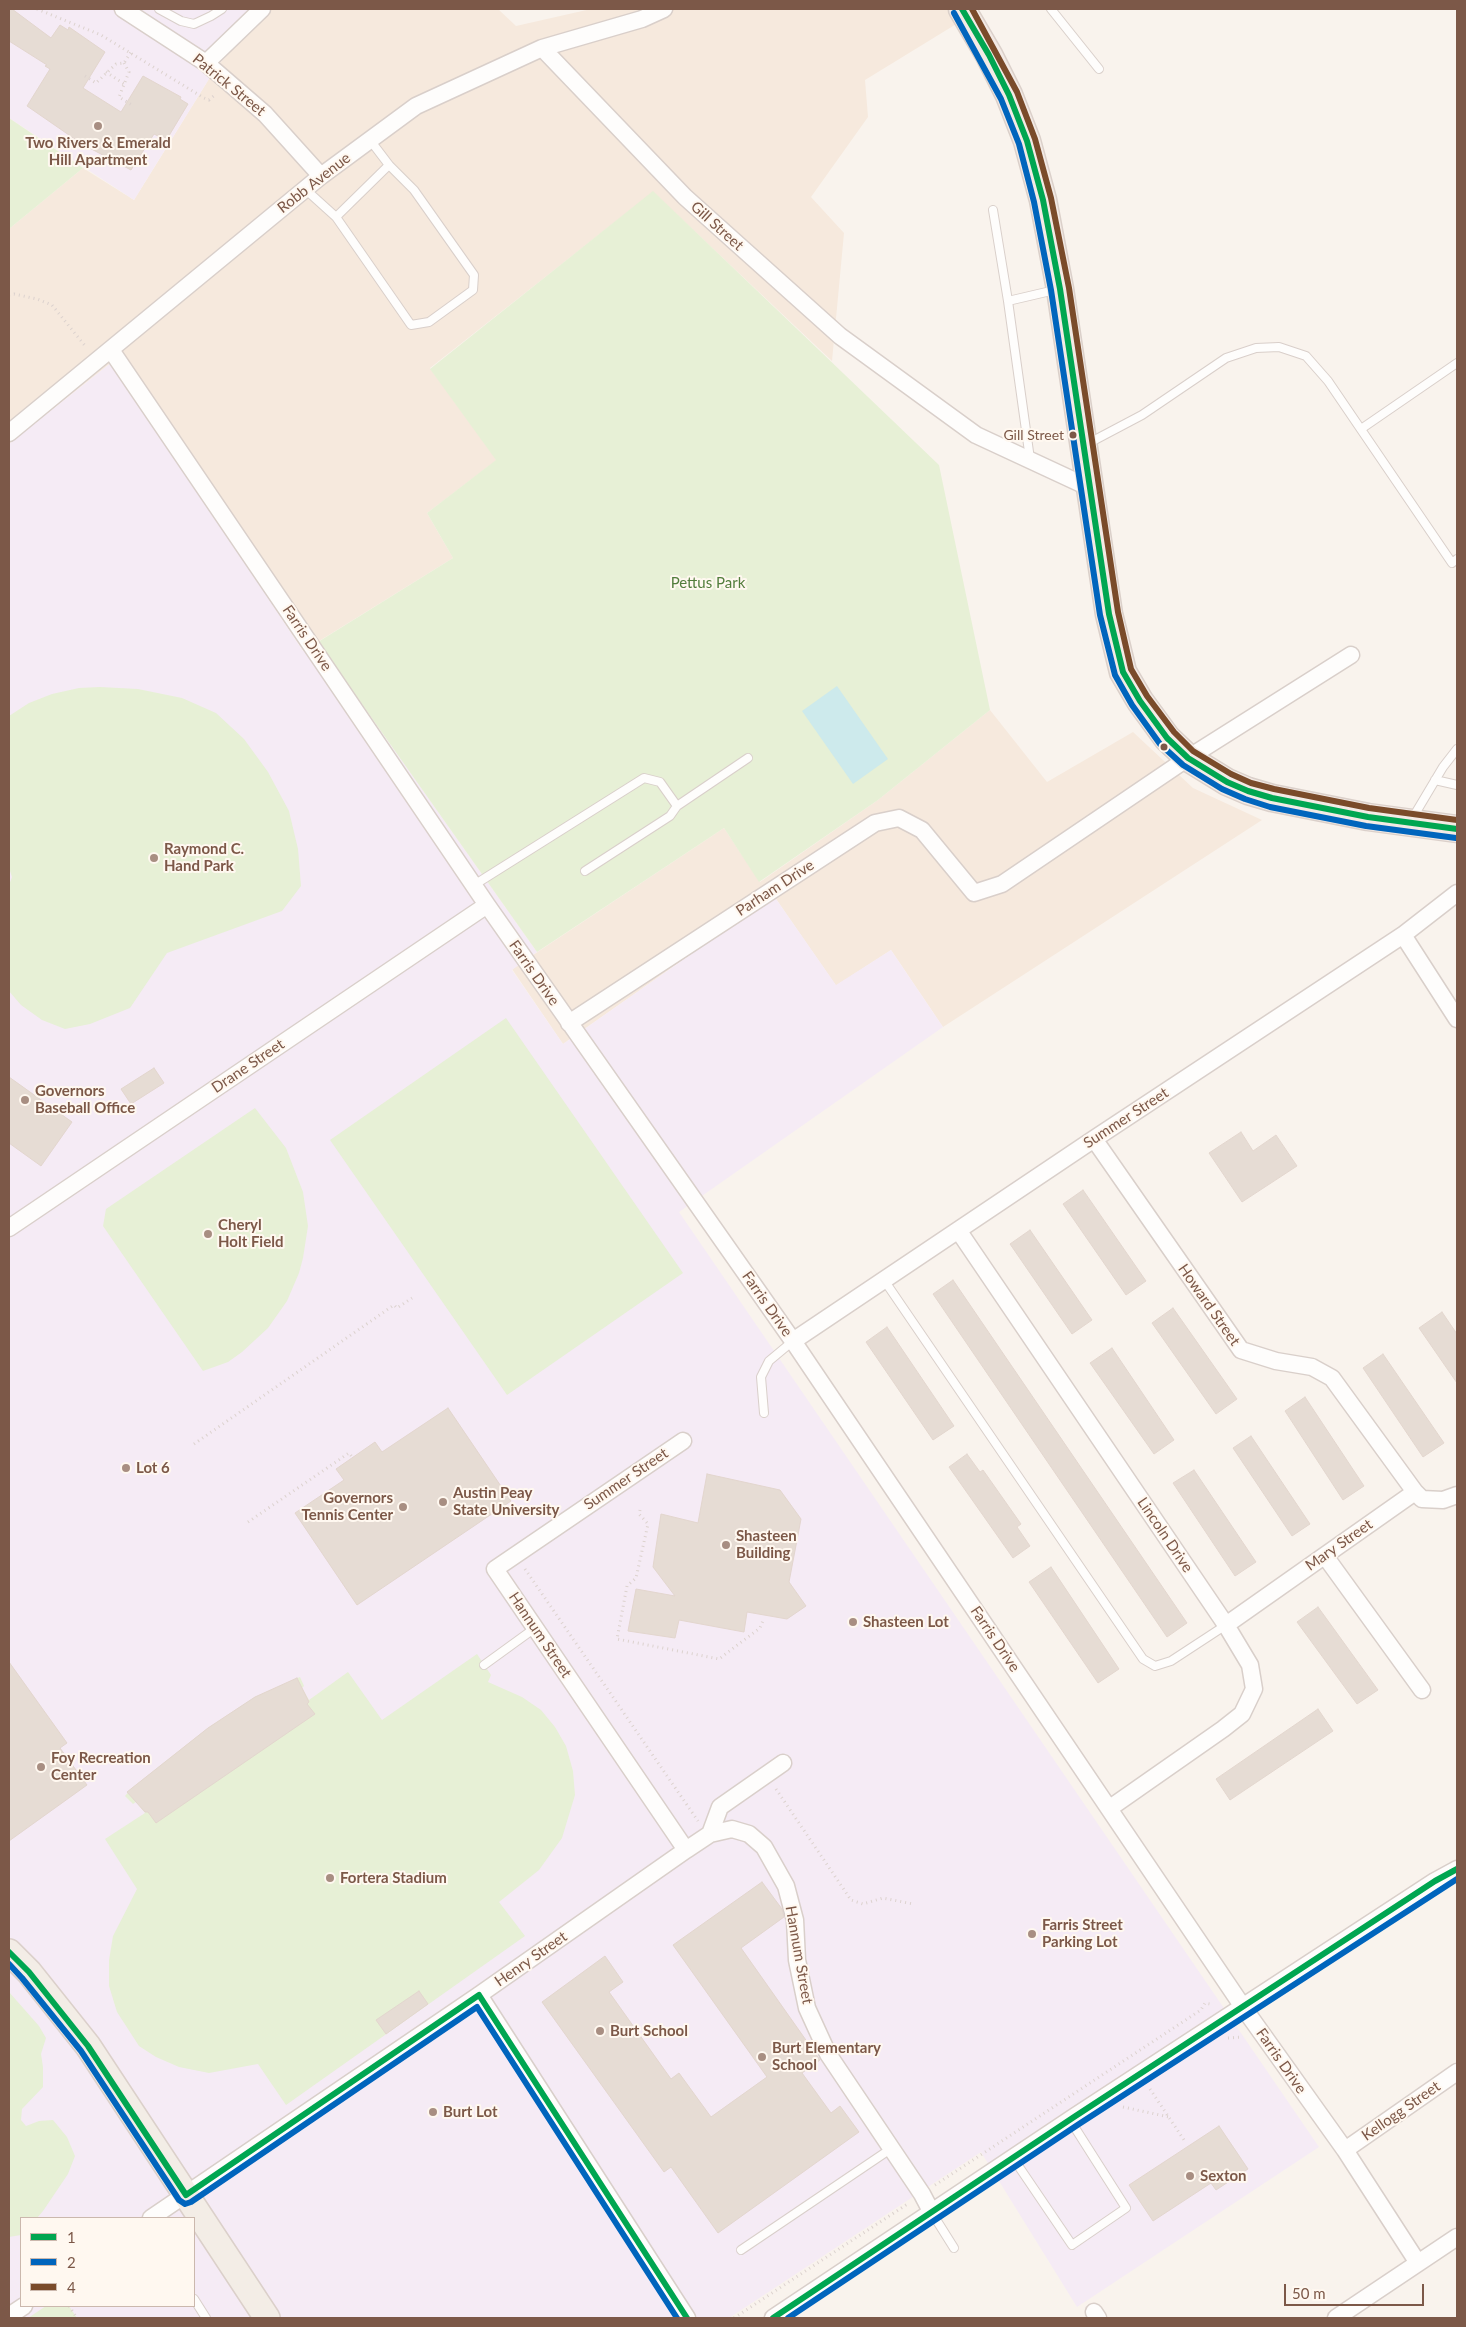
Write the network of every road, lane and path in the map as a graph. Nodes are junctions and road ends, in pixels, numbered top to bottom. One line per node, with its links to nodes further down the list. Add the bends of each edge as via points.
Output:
1 (37, 9): 11 (path, via 101,34)
2 (123, 9): 9 (street, Patrick Street)
3 (222, 9): 8 (lane, via 194,24)
4 (262, 9): 13 (street)
5 (664, 9): 10 (street, Robb Avenue, via 642,19)
6 (962, 9): 26 (highway, via 1009,95 1027,141)
7 (1051, 9): 14 (lane)
8 (161, 10): 9 (lane)
9 (152, 28): 13 (street, Patrick Street)
10 (542, 48): 20 (street, Robb Avenue, via 416,106); 35 (street, Gill Street, via 685,197 840,336 976,435)
11 (131, 52): 12 (path); 17 (path, via 210,100)
12 (124, 63): 15 (path, via 116,64); 18 (path, via 129,69)
13 (206, 63): 17 (street, Patrick Street)
14 (1099, 69)
15 (106, 72): 16 (path, via 96,83); 18 (path)
16 (85, 76)
17 (227, 82): 22 (street, Patrick Street, via 265,114)
18 (124, 84): 19 (path, via 119,97)
19 (132, 105)
20 (370, 140): 21 (lane); 22 (street, Robb Avenue)
21 (389, 165): 25 (lane); 25 (lane, via 414,190 474,274 473,290 429,322 411,325)
22 (321, 176): 23 (street, Robb Avenue)
23 (305, 189): 25 (lane); 30 (street, Robb Avenue)
24 (993, 210): 28 (lane)
25 (336, 217)
26 (1060, 289): 28 (lane); 34 (highway)
27 (9, 295): 29 (path, via 52,305)
28 (1008, 301): 35 (lane)
29 (87, 347)
30 (111, 350): 33 (street, Robb Avenue); 48 (street, Farris Drive)
31 (1457, 363): 32 (lane)
32 (1361, 429): 34 (lane, via 1328,380 1306,356 1279,347 1256,348 1226,358 1142,415); 37 (lane, via 1452,563)
33 (9, 433)
34 (1082, 446): 36 (highway)
35 (1030, 459): 36 (street, Gill Street)
36 (1090, 488): 41 (highway, via 1109,614 1123,672 1167,738)
37 (1457, 559)
38 (1351, 656): 41 (street, Parham Drive)
39 (1457, 749): 42 (lane)
40 (748, 758): 44 (lane)
41 (1188, 758): 45 (highway, via 1227,782 1272,798); 53 (street, Parham Drive, via 1002,884 974,893 922,830 899,818 875,823)
42 (1435, 780): 43 (lane); 45 (lane)
43 (1457, 785)
44 (677, 806): 47 (lane, via 670,816); 48 (lane, via 660,782 644,778)
45 (1409, 823): 46 (highway)
46 (1457, 830)
47 (585, 871)
48 (474, 885): 50 (street, Farris Drive)
49 (1457, 893): 51 (street, Summer Street)
50 (487, 905): 53 (street, Farris Drive); 55 (street, Drane Street)
51 (1403, 935): 52 (street); 54 (street, Summer Street)
52 (1457, 1019)
53 (569, 1023): 59 (street, Farris Drive)
54 (1094, 1139): 56 (street, Summer Street); 64 (street, Howard Street, via 1242,1350 1276,1361 1312,1367 1332,1378)
55 (9, 1228)
56 (958, 1230): 57 (street, Summer Street); 72 (street, Lincoln Drive)
57 (884, 1280): 59 (street, Summer Street); 72 (lane, via 1142,1659 1155,1666 1171,1661)
58 (412, 1298): 62 (path, via 397,1308 394,1305)
59 (793, 1341): 60 (lane, via 769,1361 761,1378); 78 (street, Farris Drive)
60 (764, 1413)
61 (683, 1441): 70 (street, Summer Street)
62 (194, 1444)
63 (352, 1458): 67 (path, via 349,1454)
64 (1415, 1492): 65 (street, via 1422,1499 1443,1500); 68 (street, Mary Street)
65 (1457, 1495)
66 (640, 1510): 71 (path, via 648,1524 636,1578 627,1586 617,1639 719,1658 760,1628)
67 (248, 1522)
68 (1325, 1556): 72 (street, Mary Street); 75 (street)
69 (520, 1562): 79 (path)
70 (495, 1569): 73 (street, Hannum Street)
71 (764, 1618)
72 (1226, 1625): 78 (street, Lincoln Drive, via 1250,1665 1254,1689 1242,1714)
73 (536, 1628): 74 (lane); 81 (street, Hannum Street)
74 (484, 1665)
75 (1422, 1690)
76 (783, 1763): 80 (street, via 720,1807)
77 (772, 1783): 83 (path, via 851,1900 863,1904 883,1898)
78 (1110, 1808): 87 (street, Farris Drive)
79 (698, 1822)
80 (710, 1834): 81 (street, Hannum Street); 94 (street, Hannum Street, via 732,1829 749,1834 764,1847 786,1886 795,1920 797,1960 807,2008 828,2054)
81 (686, 1850): 85 (street, Henry Street)
82 (1457, 1869): 87 (street)
83 (913, 1904)
84 (9, 1952): 97 (main road, via 30,1972 88,2046)
85 (479, 1994): 97 (street, Henry Street); 112 (street)
86 (1210, 2004): 98 (path, via 1206,2003 1201,2010)
87 (1244, 2008): 92 (street); 95 (street, Farris Drive)
88 (1457, 2072): 95 (street, Kellogg Street)
89 (1150, 2089): 91 (path)
90 (1123, 2107): 91 (path)
91 (1169, 2117): 93 (path)
92 (1070, 2120): 96 (street); 96 (lane, via 1126,2208 1072,2244)
93 (1184, 2140)
94 (892, 2148): 98 (street, Hannum Street); 103 (lane)
95 (1345, 2150): 104 (street, Farris Drive)
96 (1013, 2158): 99 (street)
97 (186, 2194): 100 (street, Henry Street); 111 (main road)
98 (922, 2194): 99 (street, Hannum Street); 113 (path)
99 (932, 2213): 102 (lane); 114 (street)
100 (152, 2217)
101 (1457, 2237): 104 (street)
102 (954, 2248)
103 (741, 2250)
104 (1418, 2263): 115 (street)
105 (195, 2302): 110 (lane)
106 (22, 2307): 108 (street)
107 (70, 2307): 109 (path)
108 (9, 2316)
109 (77, 2318)
110 (206, 2318)
111 (267, 2318)
112 (687, 2318)
113 (734, 2318)
114 (773, 2318)
115 (1336, 2318)

